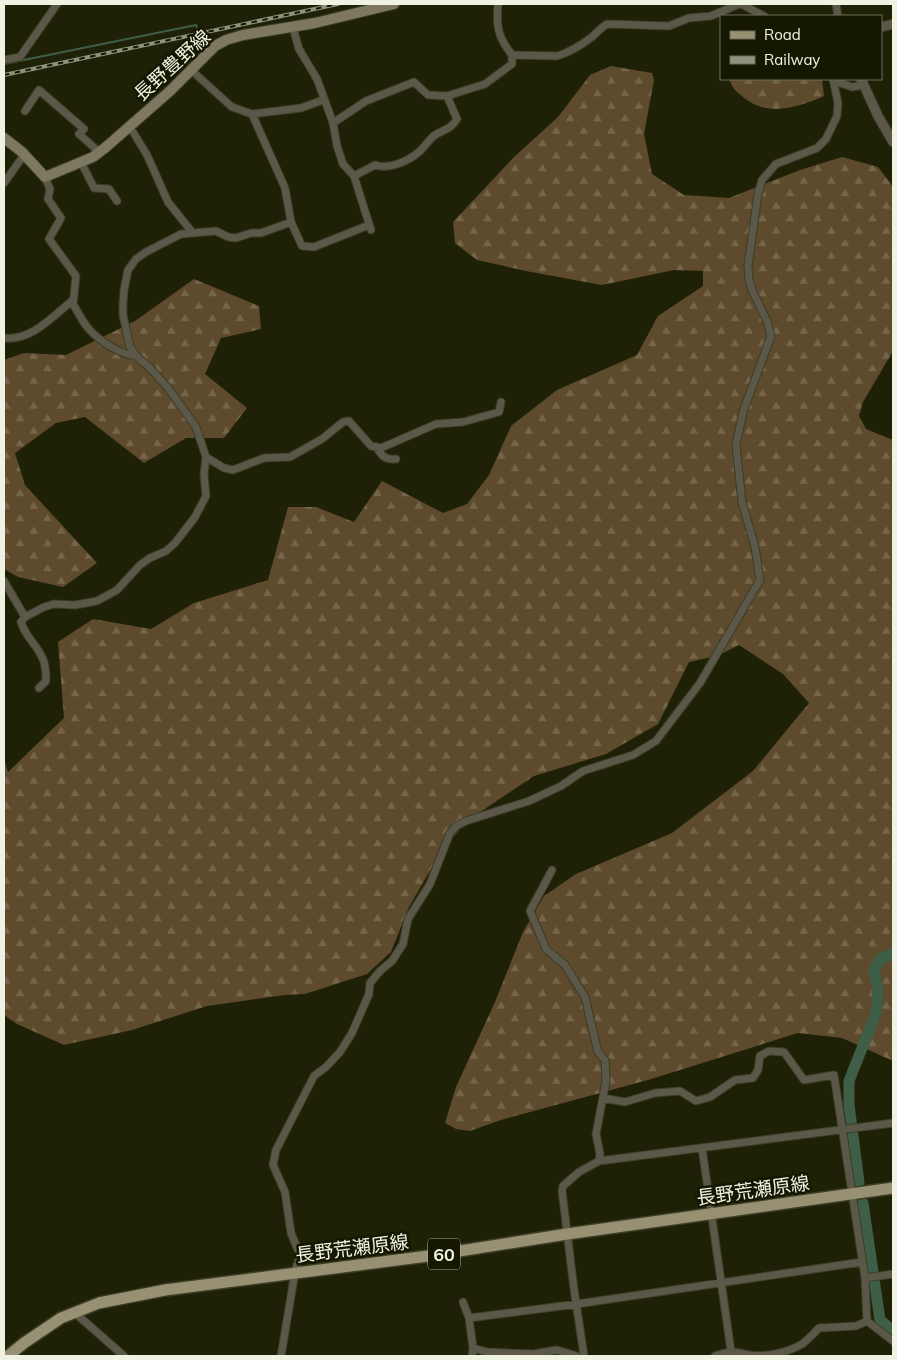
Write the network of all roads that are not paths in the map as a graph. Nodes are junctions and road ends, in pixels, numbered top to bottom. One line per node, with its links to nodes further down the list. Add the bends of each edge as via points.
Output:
1 (58, 4): 8 (street, via 20,57)
2 (394, 4): 6 (main road, 長野豊野線)
3 (498, 4): 7 (street, via 502,42)
4 (740, 4): 5 (street); 7 (street, via 711,16 689,18 669,26 607,24 557,56)
5 (762, 15)
6 (293, 28): 9 (main road, 長野豊野線, via 226,40); 13 (street, via 299,48 317,79)
7 (512, 55): 12 (street, via 512,64 486,84)
8 (4, 60)
9 (190, 70): 15 (street, via 232,107); 17 (main road, 長野豊野線)
10 (834, 80): 11 (street, via 852,87); 50 (street, via 837,116 826,139 817,148 776,164 762,180 758,194 749,279 771,336 743,412 736,445 742,502 754,542 760,580 700,683 656,741 633,755 583,771 529,801 466,821 450,833 430,884 408,919 399,951 370,983 369,994 352,1033 340,1052 314,1076 276,1150 273,1165 285,1192 291,1233 300,1255)
11 (862, 82): 19 (street)
12 (447, 96): 16 (street, via 428,94 414,82 366,101); 23 (street, via 457,119 453,126 434,136 418,152 397,165 375,165)
13 (323, 100): 15 (street, via 301,108); 16 (street)
14 (25, 111): 20 (street, via 39,90 84,129 79,134)
15 (252, 114): 27 (street, via 285,188)
16 (333, 123): 23 (street, via 343,164)
17 (130, 127): 20 (main road, 長野豊野線); 28 (street, via 147,155 168,202)
18 (4, 138): 21 (main road)
19 (893, 142)
20 (99, 152): 22 (main road, 長野豊野線)
21 (24, 155): 24 (main road); 25 (street)
22 (81, 162): 24 (main road, 長野豊野線); 26 (street, via 94,188 109,188)
23 (354, 176): 27 (street, via 370,228 314,247 302,246)
24 (45, 177): 29 (street, via 50,189 48,199 61,218 49,239 76,276)
25 (4, 182)
26 (117, 201)
27 (291, 222): 28 (street, via 236,238 216,231)
28 (192, 232): 31 (street, via 181,234 146,252 128,270 123,315 130,347)
29 (73, 300): 30 (street, via 37,330 14,339); 31 (street, via 72,304 88,328 120,351)
30 (4, 338)
31 (136, 356): 34 (street, via 188,413)
32 (501, 402): 33 (street, via 499,412 463,422 436,424 381,448)
33 (376, 447): 34 (street, via 349,421 290,457 264,458 233,470); 35 (street, via 384,458)
34 (206, 457): 37 (street, via 206,496 196,517 171,547 140,565 116,590 97,601 54,604)
35 (396, 459)
36 (4, 581): 37 (street)
37 (25, 617): 38 (street, via 21,622 23,628 42,657 46,672 46,681)
38 (39, 688)
39 (552, 870): 40 (street, via 530,911 546,948 565,965 585,997 598,1052 605,1060)
40 (603, 1098): 42 (street, via 625,1102 655,1093 680,1091 696,1101 710,1097 735,1080 753,1078 760,1056 769,1051 784,1052 804,1080 834,1076); 44 (street, via 596,1134)
41 (893, 1123): 42 (street)
42 (845, 1128): 43 (street); 46 (street)
43 (702, 1148): 44 (street); 47 (street)
44 (599, 1161): 48 (street, via 563,1186)
45 (893, 1188): 46 (main road, 長野荒瀬原線 / 60)
46 (853, 1194): 47 (main road, 長野荒瀬原線 / 60); 49 (street)
47 (710, 1214): 48 (main road, 長野荒瀬原線 / 60); 53 (street)
48 (567, 1234): 50 (main road, 長野荒瀬原線 / 60); 55 (street)
49 (862, 1262): 52 (street); 53 (street)
50 (296, 1272): 56 (main road, 長野荒瀬原線 / 60, via 164,1290 99,1303); 64 (street)
51 (893, 1274): 52 (street)
52 (867, 1278): 58 (street)
53 (721, 1282): 55 (street); 61 (street)
54 (463, 1302): 57 (street)
55 (577, 1304): 57 (street); 67 (street)
56 (76, 1313): 62 (main road, 長野荒瀬原線 / 60, via 61,1318); 63 (street)
57 (469, 1318): 60 (street)
58 (867, 1322): 59 (street); 61 (street, via 856,1326 819,1328 802,1344 784,1352 768,1355)
59 (893, 1341)
60 (473, 1348): 65 (street); 66 (street, via 487,1352 533,1354 557,1350)
61 (731, 1351): 68 (street)
62 (8, 1356)
63 (124, 1356)
64 (282, 1356)
65 (472, 1356)
66 (577, 1356)
67 (584, 1356)
68 (715, 1356)

